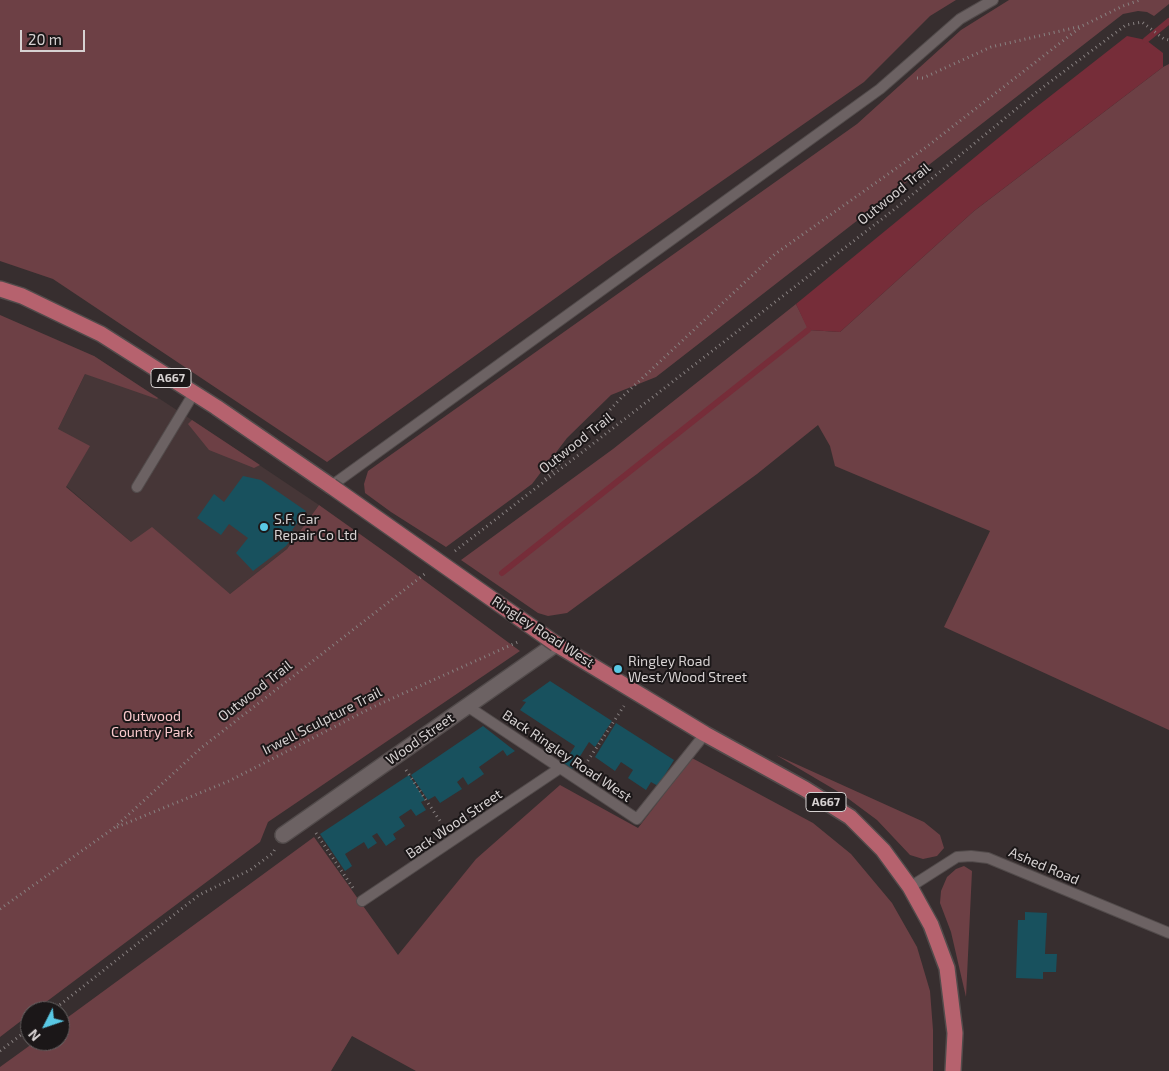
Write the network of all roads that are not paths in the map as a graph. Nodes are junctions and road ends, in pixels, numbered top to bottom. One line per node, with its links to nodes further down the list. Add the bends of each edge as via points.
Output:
1 (993, 0): 4 (lane, via 960,19 872,95)
2 (0, 289): 3 (main road, Ringley Road West / A667, via 22,296 101,334)
3 (194, 393): 4 (main road, Ringley Road West / A667); 5 (lane)
4 (331, 486): 6 (main road, Ringley Road West / A667, bridge)
5 (137, 487)
6 (556, 644): 7 (street, Wood Street); 8 (main road, Ringley Road West / A667)
7 (467, 706): 9 (lane, Back Ringley Road West); 10 (street, Wood Street)
8 (705, 734): 9 (lane, Back Ringley Road West, via 637,819); 11 (main road, Ringley Road West / A667, via 850,817 883,850)
9 (560, 768): 12 (lane, Back Wood Street)
10 (283, 835)
11 (910, 886): 13 (lane, Ashed Road, via 957,856 988,858); 14 (main road, Ringley Road West / A667, via 931,925 947,968 956,1033)
12 (362, 901)
13 (1169, 933)
14 (953, 1071)

